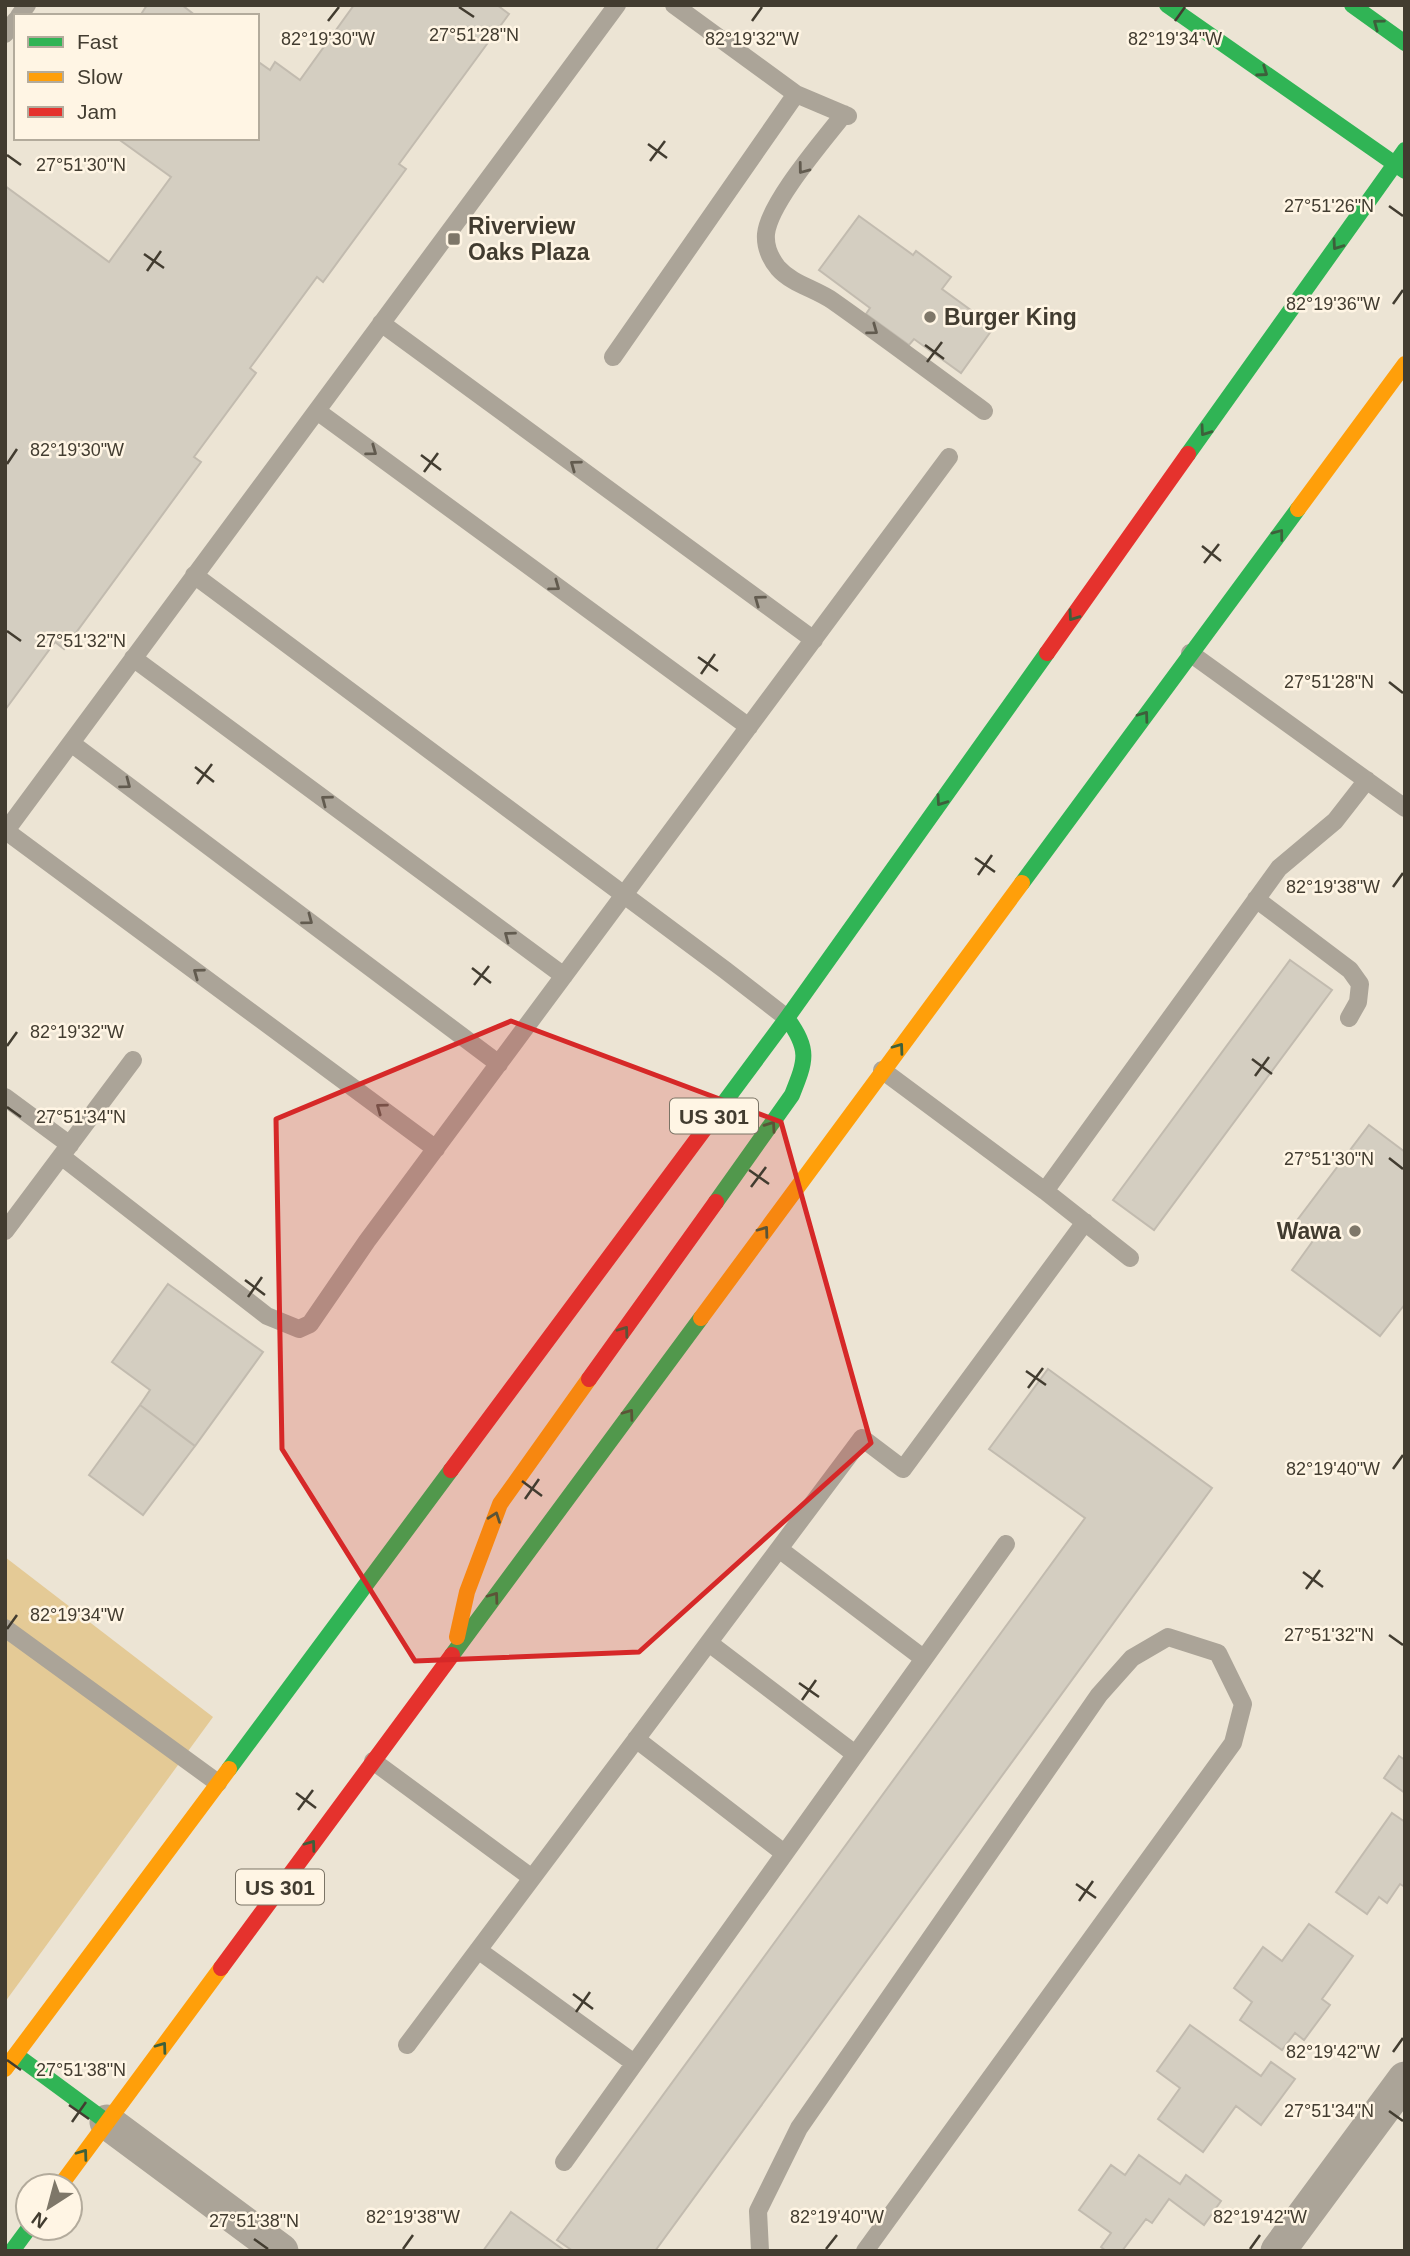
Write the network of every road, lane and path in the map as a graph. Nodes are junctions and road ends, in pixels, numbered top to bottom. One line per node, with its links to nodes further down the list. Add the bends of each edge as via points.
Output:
1 (617, 5): 9 (lane)
2 (674, 5): 6 (lane)
3 (1167, 5): 8 (main road, one-way to 8)
4 (1352, 5): 5 (main road, one-way to 4)
5 (1405, 43)
6 (796, 94): 10 (lane); 13 (lane, one-way to 13, via 846,115 779,200 769,219 766,245 770,257 789,278 830,299)
7 (1405, 150): 8 (main road, US 301)
8 (1399, 168): 28 (main road, US 301, one-way to 28)
9 (381, 323): 12 (lane); 16 (lane, one-way to 9)
10 (613, 357)
11 (1405, 364): 17 (main road, US 301, one-way to 11)
12 (317, 411): 15 (lane); 19 (lane, one-way to 19)
13 (984, 411)
14 (949, 457): 16 (lane)
15 (194, 576): 18 (lane); 24 (lane)
16 (814, 640): 19 (lane)
17 (1191, 653): 21 (lane); 31 (main road, US 301, one-way to 17)
18 (134, 658): 20 (lane); 26 (lane, one-way to 18)
19 (749, 727): 24 (lane)
20 (71, 743): 23 (lane); 30 (lane, one-way to 30)
21 (1367, 780): 22 (lane); 25 (lane, via 1335,821 1279,868)
22 (1405, 808)
23 (6, 832): 33 (lane, one-way to 23)
24 (624, 896): 26 (lane); 28 (lane)
25 (1256, 899): 27 (lane, via 1350,970 1360,984 1358,1002); 35 (lane)
26 (564, 976): 30 (lane)
27 (1349, 1017)
28 (787, 1018): 43 (main road, one-way to 28, via 467,1592 500,1504 792,1095 804,1052 800,1036); 48 (main road, US 301)
29 (133, 1060): 34 (lane)
30 (499, 1064): 33 (lane)
31 (882, 1070): 35 (lane); 43 (main road, US 301, one-way to 31)
32 (5, 1097): 34 (lane)
33 (436, 1149): 34 (lane, via 310,1324 299,1329 267,1316)
34 (66, 1151): 37 (lane)
35 (1045, 1191): 36 (lane)
36 (1085, 1222): 38 (lane); 40 (lane, via 903,1469 862,1438)
37 (5, 1231)
38 (1130, 1258)
39 (1006, 1544): 44 (lane)
40 (779, 1549): 42 (lane); 44 (lane)
41 (5, 1628): 48 (lane)
42 (709, 1643): 45 (lane); 46 (lane)
43 (454, 1653): 47 (main road, US 301)
44 (923, 1658): 46 (lane)
45 (636, 1739): 49 (lane); 50 (lane)
46 (855, 1754): 49 (lane)
47 (373, 1761): 50 (lane); 57 (main road, US 301, one-way to 47)
48 (218, 1783): 53 (main road, US 301)
49 (784, 1853): 54 (lane)
50 (532, 1878): 51 (lane)
51 (478, 1950): 52 (lane); 54 (lane)
52 (407, 2045)
53 (16, 2055): 55 (main road, US 301); 57 (main road)
54 (634, 2063): 58 (lane)
55 (5, 2069)
56 (1405, 2079): 63 (street)
57 (107, 2122): 59 (main road, US 301, one-way to 57); 60 (street)
58 (564, 2162)
59 (70, 2172)
60 (281, 2251)
61 (760, 2251): 62 (lane, via 758,2211 799,2128 1099,1695 1132,1658 1168,1637 1218,1653 1243,1704 1233,1743)
62 (865, 2251)
63 (1278, 2251)

